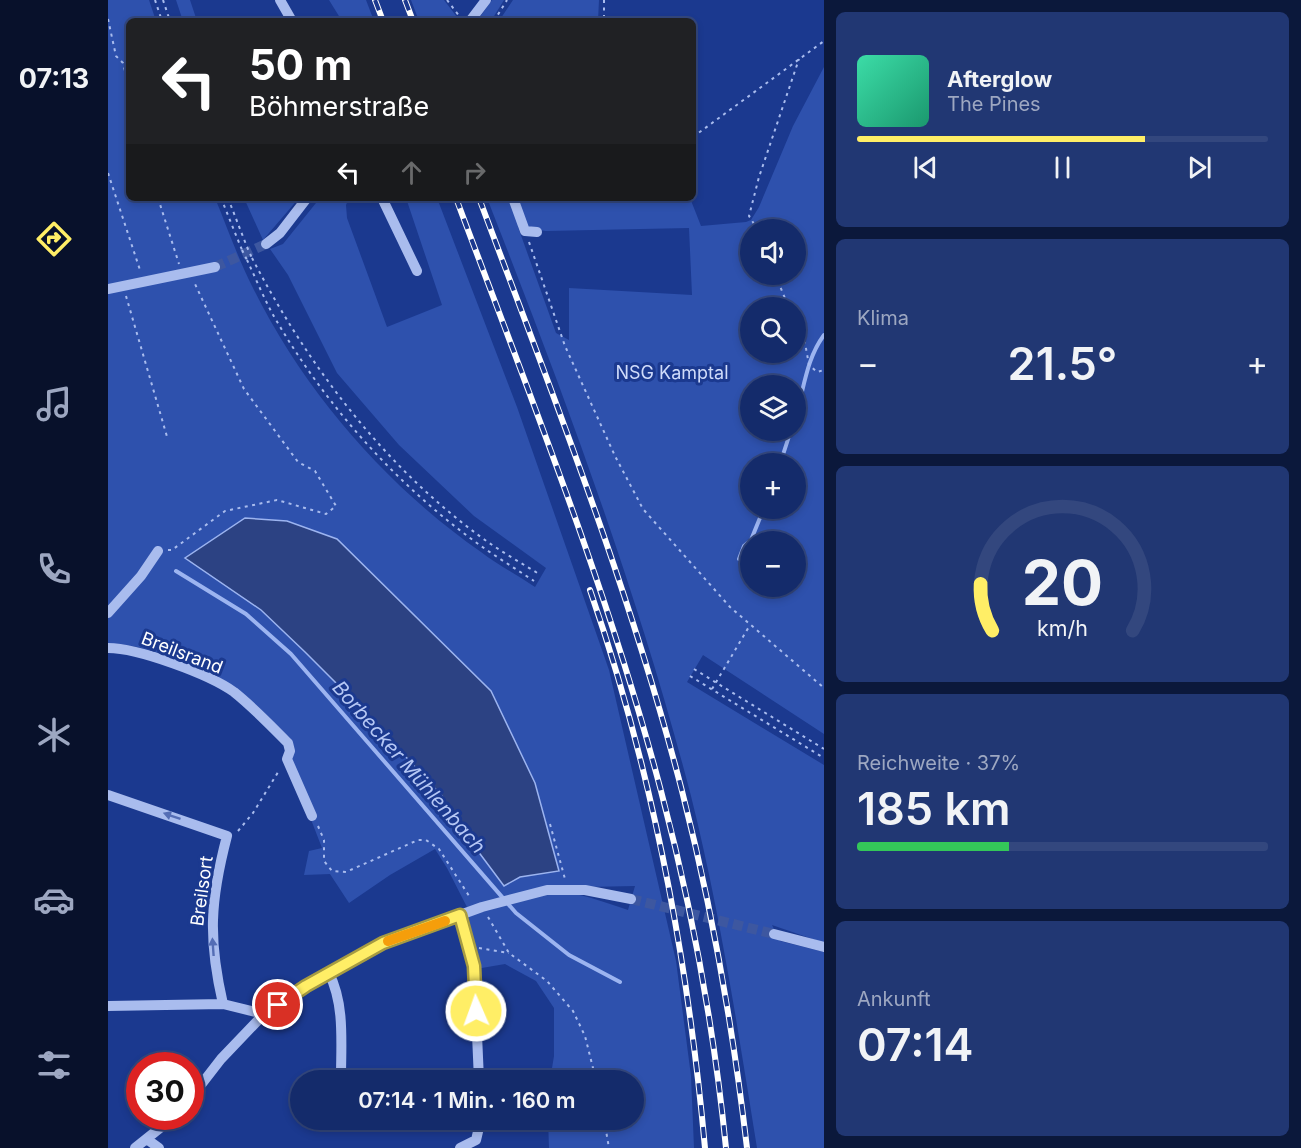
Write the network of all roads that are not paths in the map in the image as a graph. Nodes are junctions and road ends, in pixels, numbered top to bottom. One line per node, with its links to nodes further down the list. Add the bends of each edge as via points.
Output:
1 (280, 0): 3 (street)
2 (486, 0): 4 (street)
3 (290, 18)
4 (472, 18)
5 (305, 201): 9 (street, via 280,233)
6 (383, 201): 11 (street)
7 (514, 201): 8 (street, via 525,231)
8 (537, 232)
9 (266, 244)
10 (215, 267): 12 (street)
11 (417, 272)
12 (108, 289)
13 (158, 551): 14 (street)
14 (108, 613)
15 (108, 648): 17 (street, Breilsrand, via 168,662 234,692 288,743 287,759)
16 (108, 795): 23 (street, Breilsort, one-way to 16, via 212,934 216,888 227,836)
17 (312, 816)
18 (631, 898): 19 (street, via 585,890 547,890)
19 (460, 915): 22 (street, via 383,943); 27 (street, via 474,966)
20 (774, 934): 21 (street)
21 (824, 947)
22 (329, 973): 25 (street); 26 (street, via 340,1005)
23 (223, 1004): 24 (street); 25 (street)
24 (108, 1006)
25 (264, 1014): 28 (street)
26 (341, 1070)
27 (479, 1070)
28 (204, 1081)
29 (160, 1130): 31 (street)
30 (478, 1130): 34 (street, via 476,1140)
31 (148, 1140): 32 (street); 33 (street)
32 (135, 1148)
33 (159, 1148)
34 (460, 1148)

